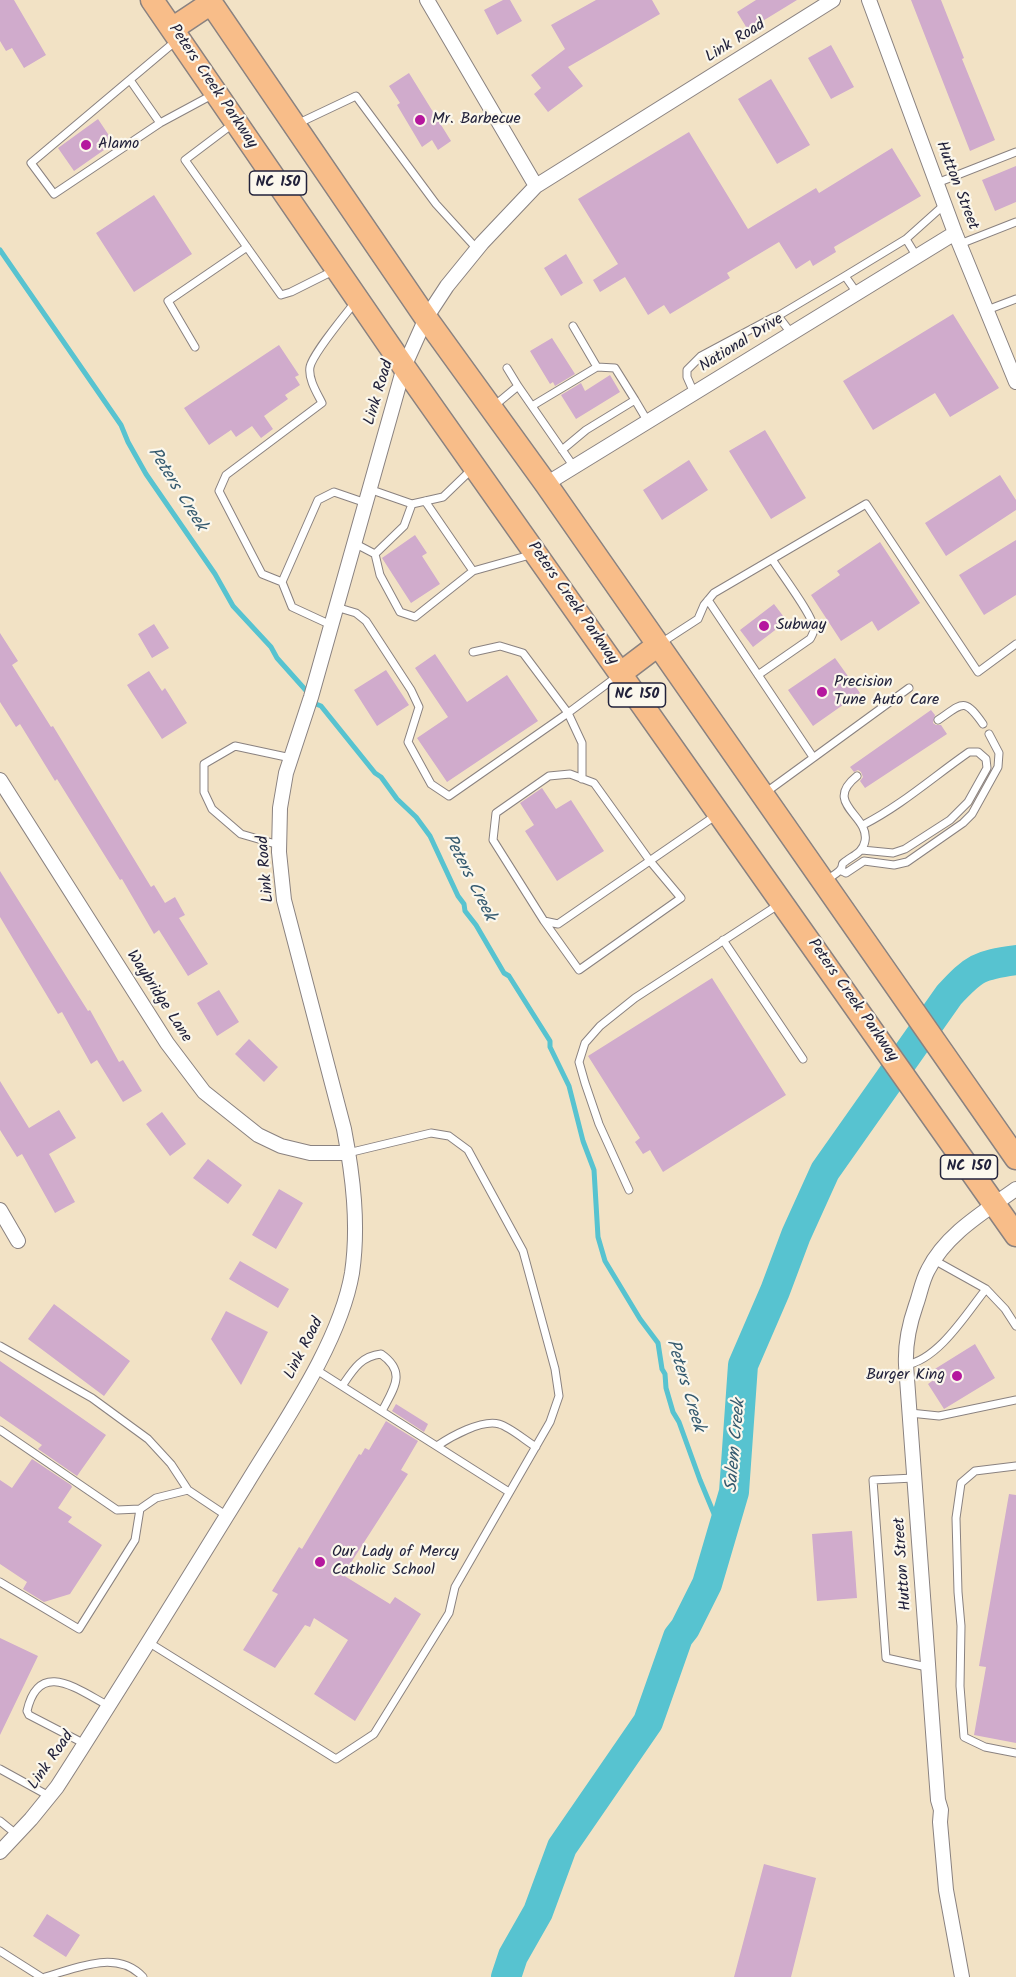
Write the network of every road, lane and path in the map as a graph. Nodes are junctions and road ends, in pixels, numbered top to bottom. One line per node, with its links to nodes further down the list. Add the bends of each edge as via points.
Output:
1 (152, 0): 6 (main road, Peters Creek Parkway / NC 150)
2 (427, 0): 14 (street)
3 (833, 0): 14 (street, Link Road)
4 (869, 0): 13 (street, Hutton Street)
5 (210, 1): 6 (main road); 11 (main road, NC 150)
6 (176, 34): 7 (lane); 8 (main road, Peters Creek Parkway / NC 150)
7 (130, 80): 10 (lane); 10 (lane, via 31,163 54,194)
8 (216, 93): 9 (main road, Peters Creek Parkway / NC 150); 10 (lane)
9 (236, 121): 19 (lane, via 185,160); 22 (main road, Peters Creek Parkway / NC 150)
10 (160, 123)
11 (295, 126): 20 (lane, via 356,96 436,204); 29 (main road, NC 150)
12 (1016, 152): 13 (lane)
13 (937, 183): 15 (street, Hutton Street)
14 (536, 186): 20 (street, Link Road)
15 (945, 205): 17 (street, Hutton Street); 18 (lane)
16 (1016, 222): 17 (lane)
17 (958, 238): 21 (street, National Drive); 27 (street, Hutton Street)
18 (906, 239): 21 (lane); 23 (lane)
19 (248, 247): 22 (lane, via 281,295); 32 (lane, via 168,301)
20 (477, 249): 29 (street, Link Road)
21 (917, 256): 24 (street, National Drive)
22 (337, 270): 25 (main road, Peters Creek Parkway / NC 150)
23 (845, 276): 24 (lane); 28 (lane)
24 (857, 294): 31 (street, National Drive)
25 (358, 299): 33 (main road, Peters Creek Parkway / NC 150); 56 (lane, via 310,367 322,403 226,475 219,492 262,574)
26 (1016, 299): 27 (lane)
27 (987, 310): 36 (street, Hutton Street)
28 (778, 316): 31 (lane); 38 (lane, via 701,356 687,370)
29 (426, 318): 33 (street, Link Road); 41 (main road, NC 150)
30 (573, 326): 34 (lane)
31 (791, 333): 38 (street, National Drive)
32 (195, 347)
33 (404, 367): 44 (main road, Peters Creek Parkway / NC 150); 47 (street, Link Road)
34 (597, 367): 39 (lane, via 615,368); 40 (lane)
35 (507, 368): 37 (lane)
36 (1016, 382)
37 (519, 386): 40 (lane); 41 (lane)
38 (694, 393): 42 (street, National Drive)
39 (635, 400): 42 (lane); 43 (lane)
40 (532, 406): 43 (lane)
41 (492, 408): 46 (main road, NC 150)
42 (648, 422): 45 (street, National Drive)
43 (562, 450): 45 (lane)
44 (475, 466): 48 (lane, via 443,497); 52 (main road, Peters Creek Parkway / NC 150)
45 (574, 467): 46 (street, National Drive)
46 (546, 484): 61 (main road, NC 150)
47 (369, 489): 49 (street, Link Road); 50 (lane)
48 (425, 501): 50 (lane); 55 (lane)
49 (366, 503): 51 (street, Link Road); 56 (lane, via 334,492 318,500)
50 (412, 504): 53 (lane, via 404,526)
51 (354, 543): 53 (lane); 58 (street, Link Road)
52 (536, 553): 55 (lane); 63 (main road, Peters Creek Parkway / NC 150)
53 (375, 554): 55 (lane, via 380,575 400,612 415,617)
54 (772, 560): 57 (lane); 60 (lane, via 866,504 978,672); 64 (lane, via 813,622 814,630 810,639)
55 (473, 571)
56 (282, 582): 59 (lane, via 292,607)
57 (708, 600): 61 (lane, via 698,619); 64 (lane)
58 (336, 607): 59 (street, Link Road); 66 (lane, via 356,613 366,621 411,690 419,708 408,742 431,784 449,796)
59 (331, 626): 71 (street, Link Road)
60 (1016, 644)
61 (658, 645): 63 (main road); 75 (main road, NC 150)
62 (472, 652): 66 (lane, via 500,646 523,653)
63 (621, 673): 66 (lane); 77 (main road, Peters Creek Parkway / NC 150)
64 (758, 675): 70 (lane)
65 (909, 688): 70 (lane)
66 (568, 713): 73 (lane, via 582,744)
67 (938, 720): 68 (lane, via 965,705 971,706)
68 (983, 724)
69 (989, 734): 82 (lane, via 999,753 998,767 963,824 907,862 894,865 864,861 846,873)
70 (813, 757): 75 (lane)
71 (291, 758): 79 (street, Link Road, via 280,808); 79 (lane, via 235,746 204,764 204,792 212,809 240,834)
72 (857, 776): 78 (lane, via 846,787 844,796)
73 (582, 779): 81 (lane, via 594,783); 84 (lane, via 570,774 549,776 496,813 493,840)
74 (0, 780): 76 (street, Waybridge Lane)
75 (763, 794): 82 (main road, NC 150)
76 (5, 797): 87 (street, Waybridge Lane, via 167,1043 204,1092 258,1135 281,1146 310,1153)
77 (720, 813): 81 (lane); 83 (main road, Peters Creek Parkway / NC 150)
78 (863, 825): 80 (lane); 80 (lane, via 887,813 969,752 978,752 986,759 987,768 968,802 950,820 905,849 893,853)
79 (279, 845): 87 (street, Link Road, via 284,900)
80 (862, 850): 82 (lane, via 843,862)
81 (650, 861): 84 (lane, via 558,924); 84 (lane, via 681,898 579,970)
82 (832, 876): 88 (main road, NC 150, via 899,991)
83 (782, 902): 85 (lane); 91 (main road, Peters Creek Parkway / NC 150)
84 (544, 921)
85 (723, 940): 86 (lane); 90 (lane, via 635,998 585,1043 579,1062 585,1083)
86 (803, 1059)
87 (348, 1153): 100 (street, Link Road, via 354,1199 351,1275 330,1340); 107 (lane, via 431,1133 449,1136 468,1150 523,1251 555,1370 559,1395)
88 (1016, 1158)
89 (1016, 1189): 91 (street, Hutton Street)
90 (629, 1190)
91 (995, 1204): 93 (main road, Peters Creek Parkway / NC 150); 95 (street, Hutton Street, via 952,1238)
92 (0, 1210): 94 (street)
93 (1016, 1235)
94 (18, 1241)
95 (934, 1260): 96 (lane); 99 (street, Hutton Street, via 910,1322)
96 (986, 1289): 97 (lane); 99 (lane, via 935,1350)
97 (1016, 1326)
98 (0, 1346): 110 (lane, via 92,1398 148,1439)
99 (906, 1365): 104 (street, Hutton Street)
100 (315, 1369): 101 (lane); 113 (street, Link Road)
101 (343, 1387): 103 (lane); 103 (lane, via 361,1360 381,1354 392,1362 397,1375)
102 (1016, 1400): 104 (lane, via 939,1416)
103 (382, 1412): 106 (lane)
104 (910, 1413): 109 (street, Hutton Street)
105 (0, 1430): 112 (lane, via 117,1510)
106 (437, 1446): 107 (lane, via 451,1436 498,1424); 111 (lane)
107 (536, 1447): 111 (lane)
108 (1016, 1466): 119 (lane, via 975,1472 961,1484 956,1518 964,1737 985,1747)
109 (914, 1478): 116 (street, Hutton Street); 116 (lane, via 873,1479 886,1658)
110 (188, 1490): 112 (lane, via 156,1498); 113 (lane)
111 (509, 1492): 115 (lane, via 455,1587 449,1613 374,1734 336,1759)
112 (140, 1509): 114 (lane, via 135,1540 79,1629)
113 (226, 1516): 115 (street, Link Road)
114 (0, 1582)
115 (148, 1642): 117 (street, Link Road)
116 (927, 1667): 128 (street, Hutton Street, via 946,1890)
117 (109, 1706): 118 (street, Link Road); 118 (lane, via 59,1681 40,1684 28,1704 29,1715)
118 (85, 1744): 121 (street, Link Road)
119 (1016, 1753)
120 (0, 1770): 121 (lane)
121 (49, 1796): 123 (street, Link Road)
122 (0, 1821): 123 (lane)
123 (16, 1834): 124 (street, Link Road)
124 (0, 1852)
125 (0, 1951): 126 (lane)
126 (43, 1977): 127 (lane, via 117,1961 135,1968)
127 (143, 1977)
128 (962, 1977)

